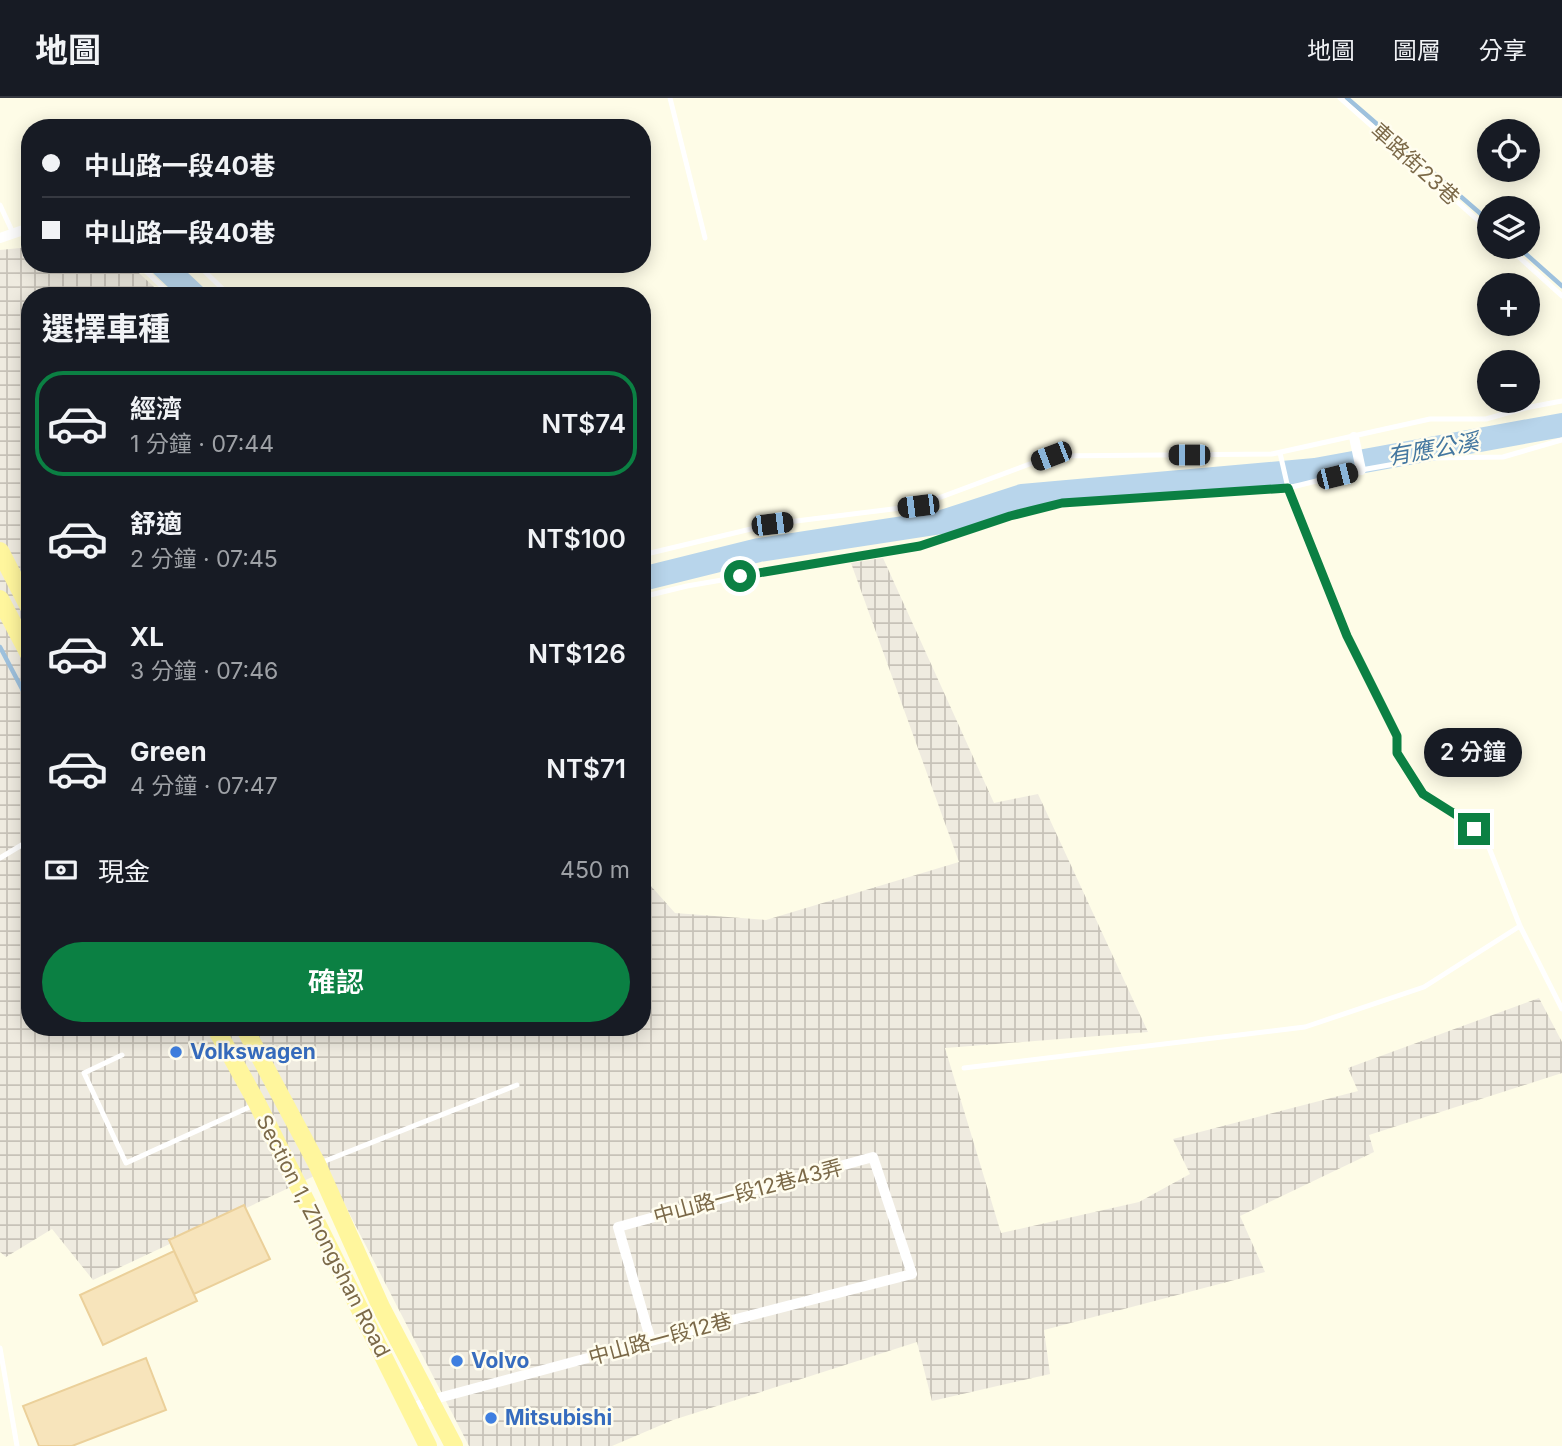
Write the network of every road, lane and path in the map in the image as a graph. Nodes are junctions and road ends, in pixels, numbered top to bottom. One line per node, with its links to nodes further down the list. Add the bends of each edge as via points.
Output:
1 (670, 98): 8 (lane)
2 (1340, 98): 4 (lane, 車路街23巷)
3 (0, 205): 6 (lane)
4 (1477, 219)
5 (21, 230): 6 (street)
6 (13, 233): 7 (street)
7 (0, 238)
8 (705, 238)
9 (1521, 259): 14 (lane)
10 (148, 273): 12 (lane)
11 (206, 273): 13 (lane)
12 (162, 287)
13 (221, 287)
14 (1562, 296)
15 (1562, 401): 16 (lane, via 1486,419 1430,419)
16 (1354, 437): 18 (lane); 19 (street)
17 (1562, 440): 19 (lane, via 1503,457 1429,458)
18 (1280, 453): 20 (lane); 22 (lane, via 1051,456 918,506 772,524)
19 (1361, 470): 20 (lane)
20 (1288, 488): 24 (lane, via 1062,503 920,546); 29 (lane, via 1347,636 1397,736 1397,753 1423,794 1486,840)
21 (0, 551): 23 (main road)
22 (651, 553)
23 (21, 592)
24 (651, 595)
25 (0, 598): 26 (main road)
26 (21, 639)
27 (21, 845): 28 (lane)
28 (0, 858)
29 (1520, 926): 30 (lane); 34 (lane, via 1424,987 1305,1027)
30 (1562, 1009)
31 (220, 1036): 36 (main road, Section 1, Zhongshan Road)
32 (249, 1036): 37 (main road, Section 1, Zhongshan Road)
33 (122, 1055): 36 (lane, via 84,1073 126,1163)
34 (964, 1068)
35 (517, 1085): 37 (lane)
36 (257, 1103): 42 (main road, Section 1, Zhongshan Road)
37 (317, 1164): 41 (main road, Section 1, Zhongshan Road, via 381,1307)
38 (912, 1274): 39 (street, 中山路一段12巷); 39 (street, 中山路一段12巷43弄, via 873,1157 618,1227)
39 (651, 1341): 41 (street, 中山路一段12巷)
40 (0, 1348): 43 (lane)
41 (431, 1401): 42 (street, 中山路一段12巷); 45 (main road, Section 1, Zhongshan Road)
42 (410, 1409): 44 (main road, Section 1, Zhongshan Road)
43 (17, 1446)
44 (428, 1446)
45 (454, 1446)

